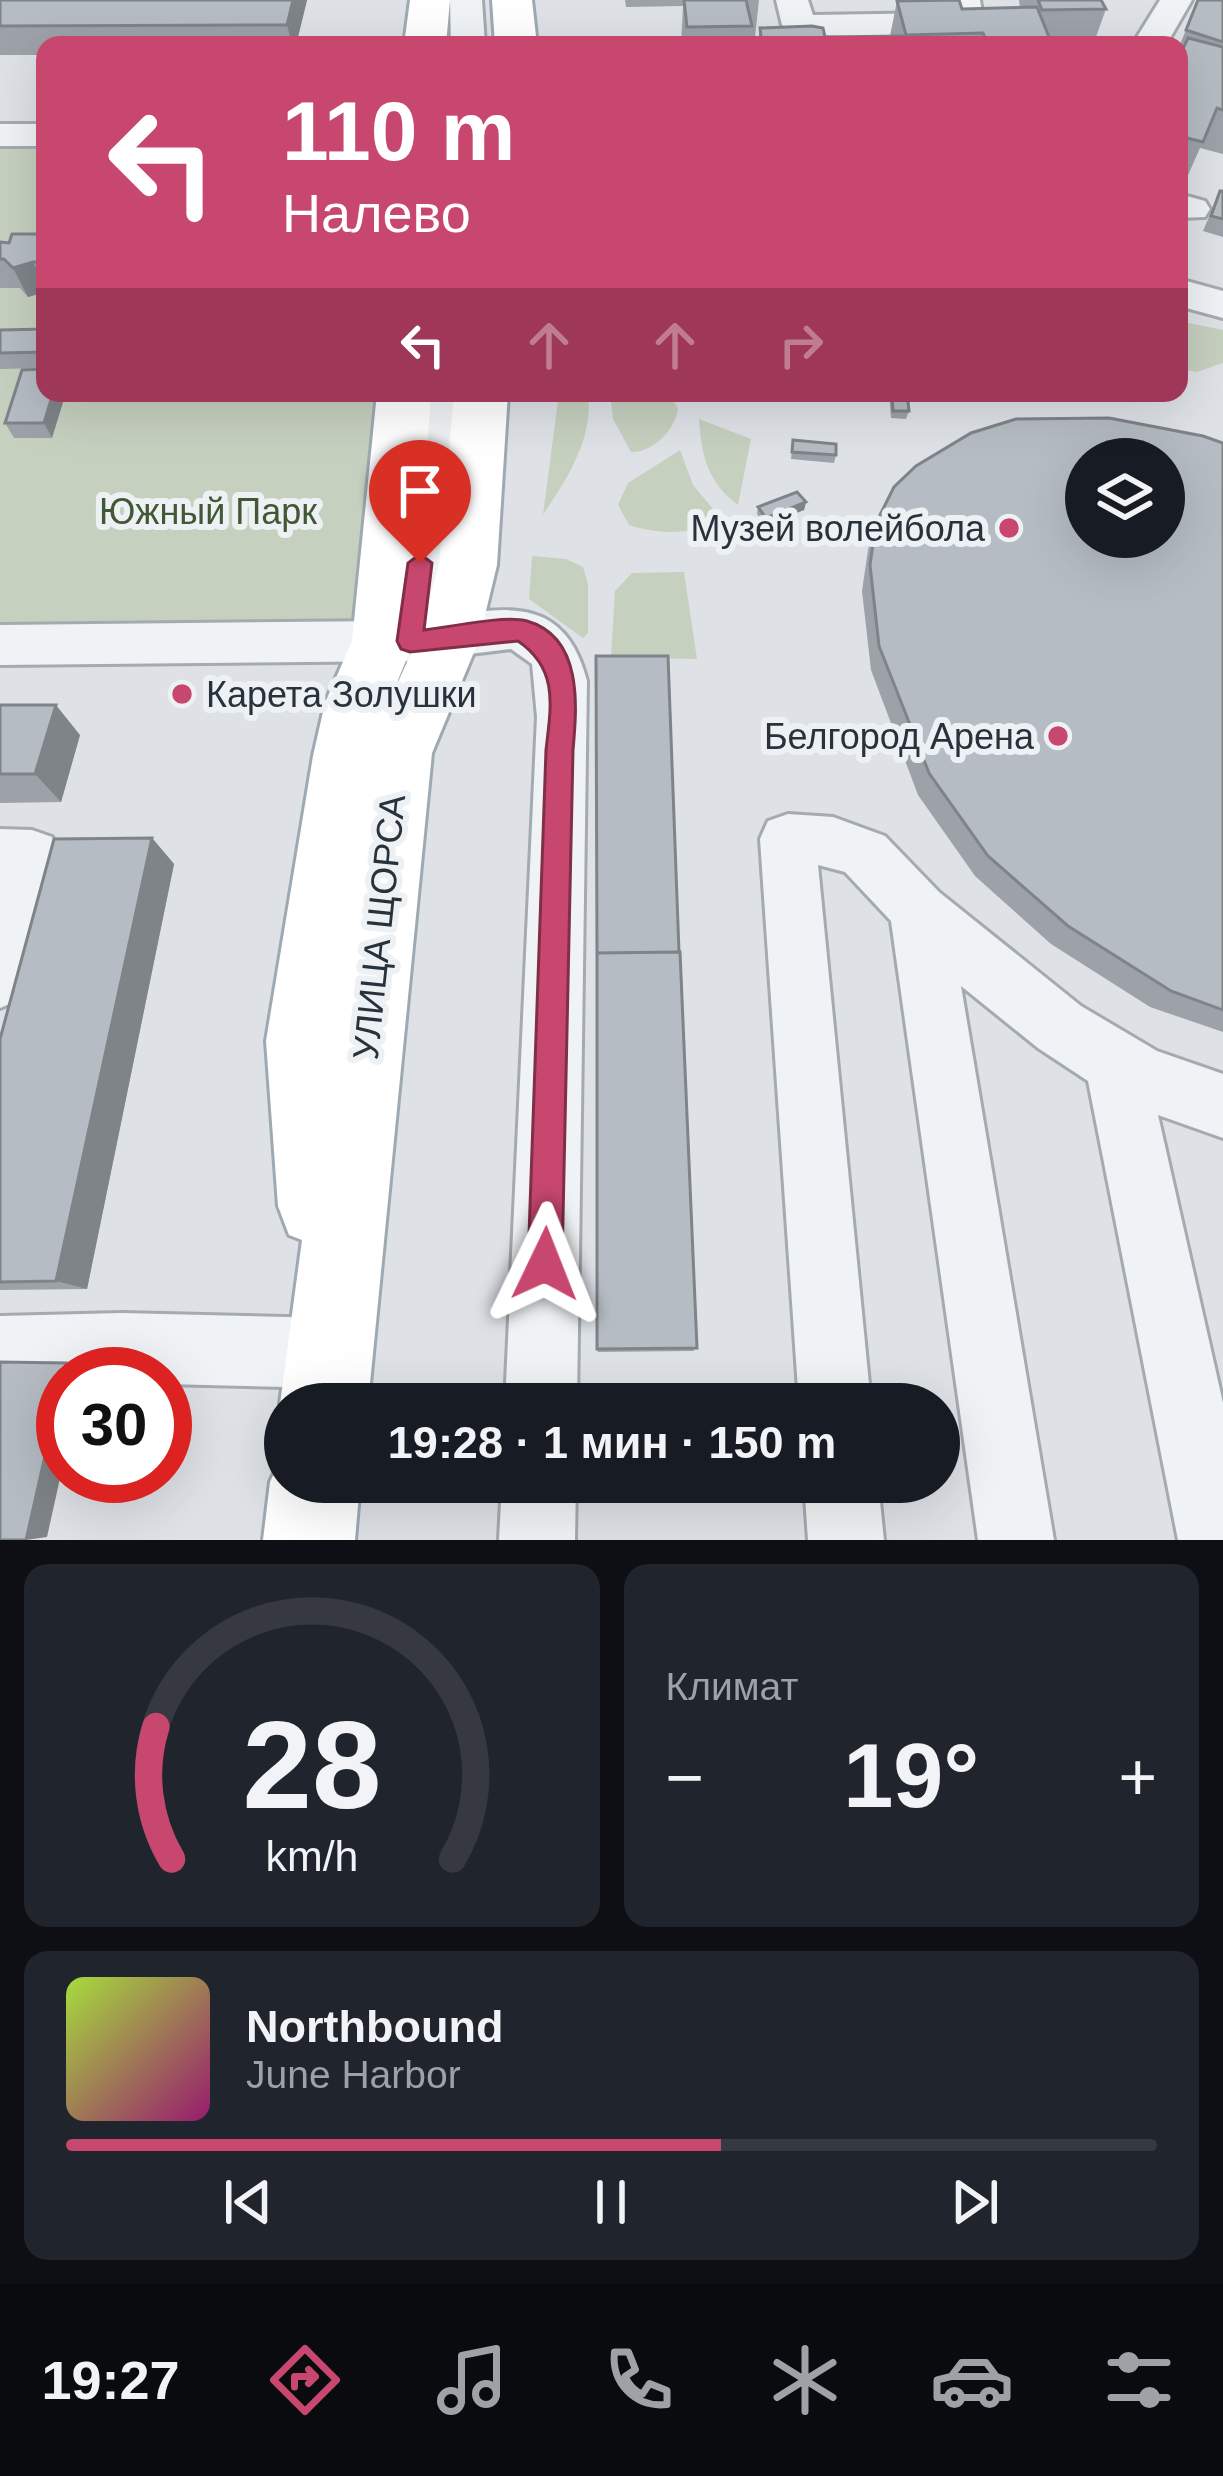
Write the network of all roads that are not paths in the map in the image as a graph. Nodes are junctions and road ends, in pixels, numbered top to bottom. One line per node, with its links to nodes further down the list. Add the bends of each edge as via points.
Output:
1 (430, 0): 8 (main road)
2 (466, 0): 9 (street)
3 (495, 0): 10 (street)
4 (512, 0): 11 (main road)
5 (792, 0): 6 (street, via 799,25 946,23 966,12)
6 (964, 0)
7 (1176, 0): 12 (street)
8 (426, 36)
9 (468, 36)
10 (496, 36)
11 (515, 36)
12 (1154, 36)
13 (0, 112): 14 (street)
14 (36, 113)
15 (0, 135): 16 (street)
16 (36, 135)
17 (1188, 295): 18 (street)
18 (1223, 305)
19 (480, 402): 21 (main road, via 468,565)
20 (418, 422): 21 (main road)
21 (414, 641): 22 (street); 29 (main road, УЛИЦА ЩОРСА); 29 (main road, via 357,703 304,1041); 30 (street, via 522,630 547,646 566,688)
22 (0, 645)
23 (0, 854): 25 (street, via 32,855)
24 (919, 911): 26 (street, via 1028,1007); 31 (street, via 883,864 835,838 788,839); 38 (street)
25 (0, 979)
26 (1115, 1066): 27 (street); 39 (street)
27 (1223, 1106)
28 (0, 1351): 29 (street, via 122,1348)
29 (327, 1378)
30 (542, 1383)
31 (833, 1383)
32 (313, 1503): 35 (main road)
33 (538, 1503): 36 (street)
34 (843, 1503): 37 (street)
35 (309, 1540)
36 (537, 1540)
37 (846, 1540)
38 (1016, 1540)
39 (1216, 1540)

